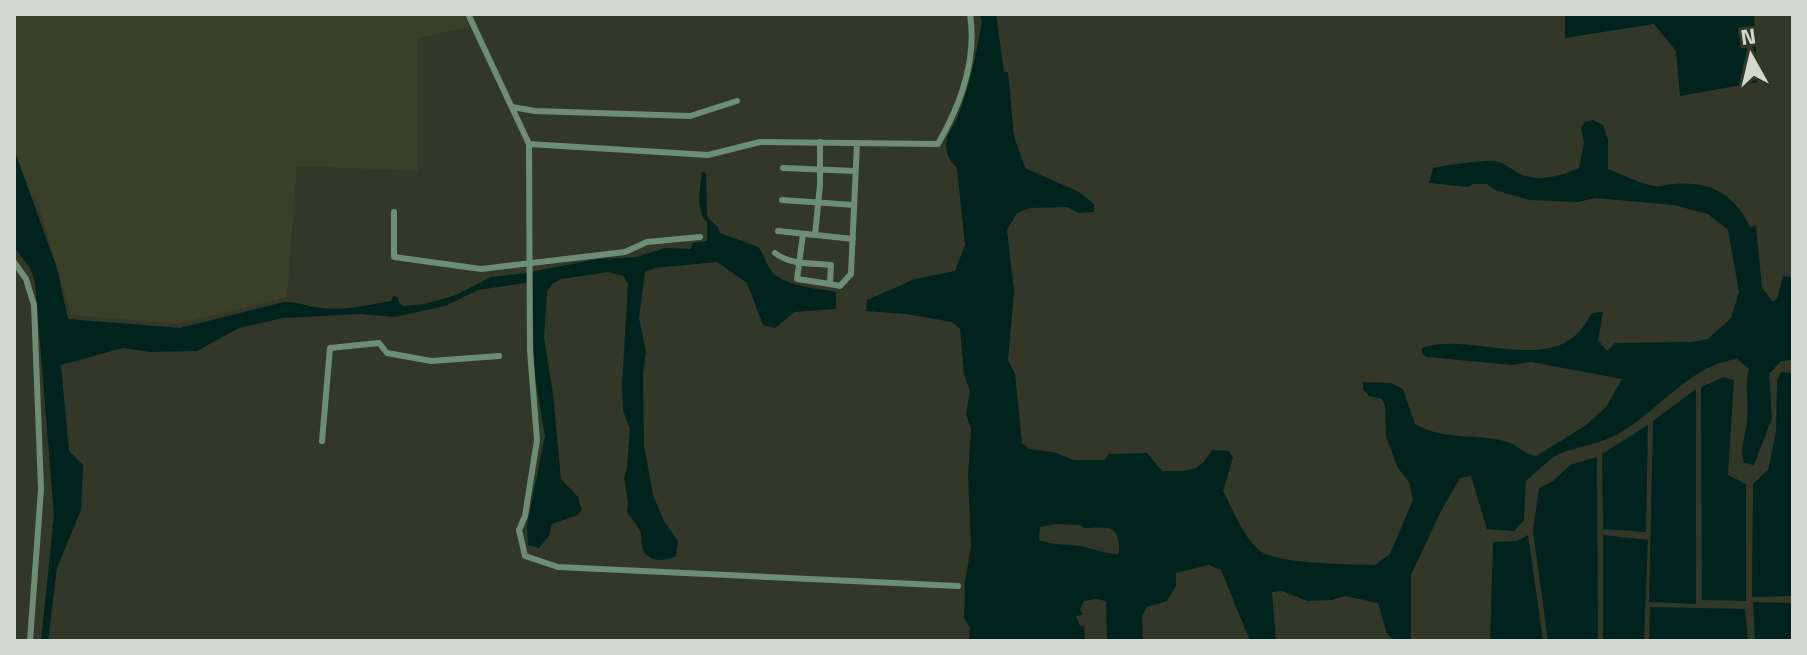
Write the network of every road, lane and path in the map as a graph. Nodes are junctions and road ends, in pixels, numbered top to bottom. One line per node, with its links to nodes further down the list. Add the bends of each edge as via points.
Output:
1 (468, 14): 4 (street)
2 (970, 14): 6 (street, via 969,64 954,117 938,144)
3 (737, 101): 4 (street, via 690,116)
4 (512, 107): 7 (street)
5 (820, 142): 6 (street); 7 (street, via 760,142 708,155); 9 (street)
6 (857, 143): 10 (street)
7 (529, 144): 23 (street)
8 (783, 168): 9 (street)
9 (820, 170): 10 (street); 12 (street)
10 (855, 171): 13 (street)
11 (782, 200): 12 (street)
12 (818, 203): 13 (street); 17 (street)
13 (854, 205): 19 (street)
14 (394, 212): 23 (street, via 394,257 481,269)
15 (778, 231): 16 (street)
16 (803, 234): 17 (street); 22 (street)
17 (815, 235): 19 (street)
18 (700, 237): 23 (street, via 647,242 625,252)
19 (853, 239): 24 (street, via 851,274 840,286)
20 (775, 253): 22 (street)
21 (14, 262): 28 (street, via 34,305 41,489)
22 (799, 262): 24 (street, via 797,279); 24 (street, via 831,265)
23 (530, 267): 27 (street, via 537,440 519,530 525,556 558,567)
24 (830, 284)
25 (499, 356): 26 (street, via 431,361 387,353 379,343 330,348)
26 (322, 441)
27 (958, 586)
28 (30, 641)

